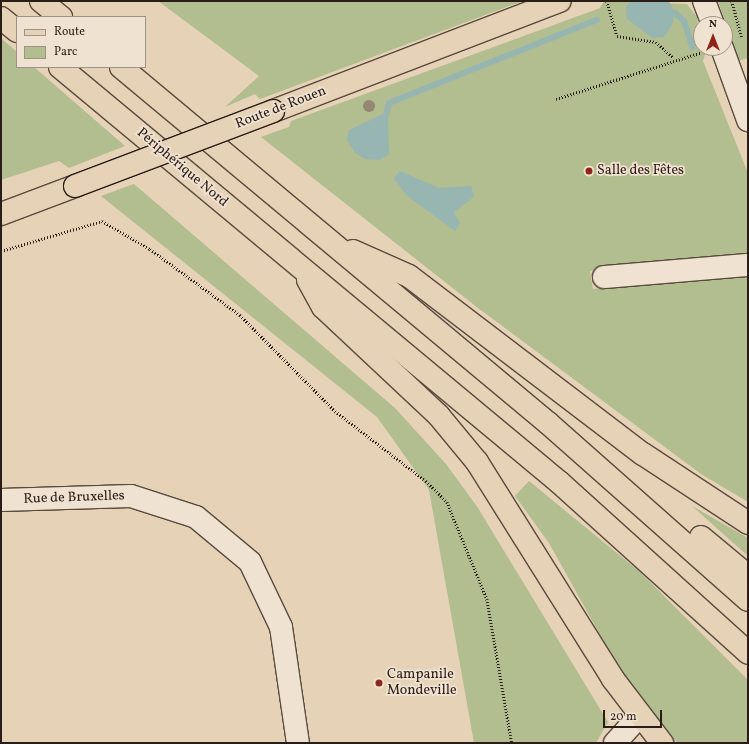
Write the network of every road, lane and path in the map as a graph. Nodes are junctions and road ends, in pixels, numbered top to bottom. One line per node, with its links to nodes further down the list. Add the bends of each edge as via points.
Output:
1 (41, 1): 6 (main road)
2 (560, 1): 18 (main road, Route de Rouen, bridge)
3 (607, 1): 13 (path, via 617,36 656,42)
4 (704, 1): 7 (street)
5 (732, 1): 10 (path, via 743,42)
6 (60, 16)
7 (710, 16)
8 (1, 18): 9 (main road)
9 (16, 30)
10 (733, 45)
11 (693, 54): 13 (path)
12 (724, 56): 17 (street)
13 (674, 58): 16 (path)
14 (61, 68): 22 (main road, Périphérique Nord)
15 (122, 68): 19 (main road)
16 (556, 99)
17 (748, 120)
18 (1, 214)
19 (326, 238): 24 (main road); 26 (main road, via 409,276 643,454)
20 (1, 251): 32 (path, via 102,221 150,249 240,315 335,411 436,491 447,502 464,536 474,573 487,599)
21 (748, 265): 23 (street)
22 (303, 270): 29 (main road, Périphérique Nord, via 618,532); 30 (main road, via 323,307 439,416 477,462)
23 (604, 277)
24 (548, 423): 27 (main road, via 575,430); 28 (main road)
25 (1, 500): 31 (street, Rue de Bruxelles, via 131,496 202,522 250,562 281,627)
26 (748, 523)
27 (748, 576)
28 (748, 600)
29 (748, 653)
30 (639, 716): 33 (street); 34 (main road)
31 (298, 743)
32 (512, 743)
33 (615, 743)
34 (662, 743)

